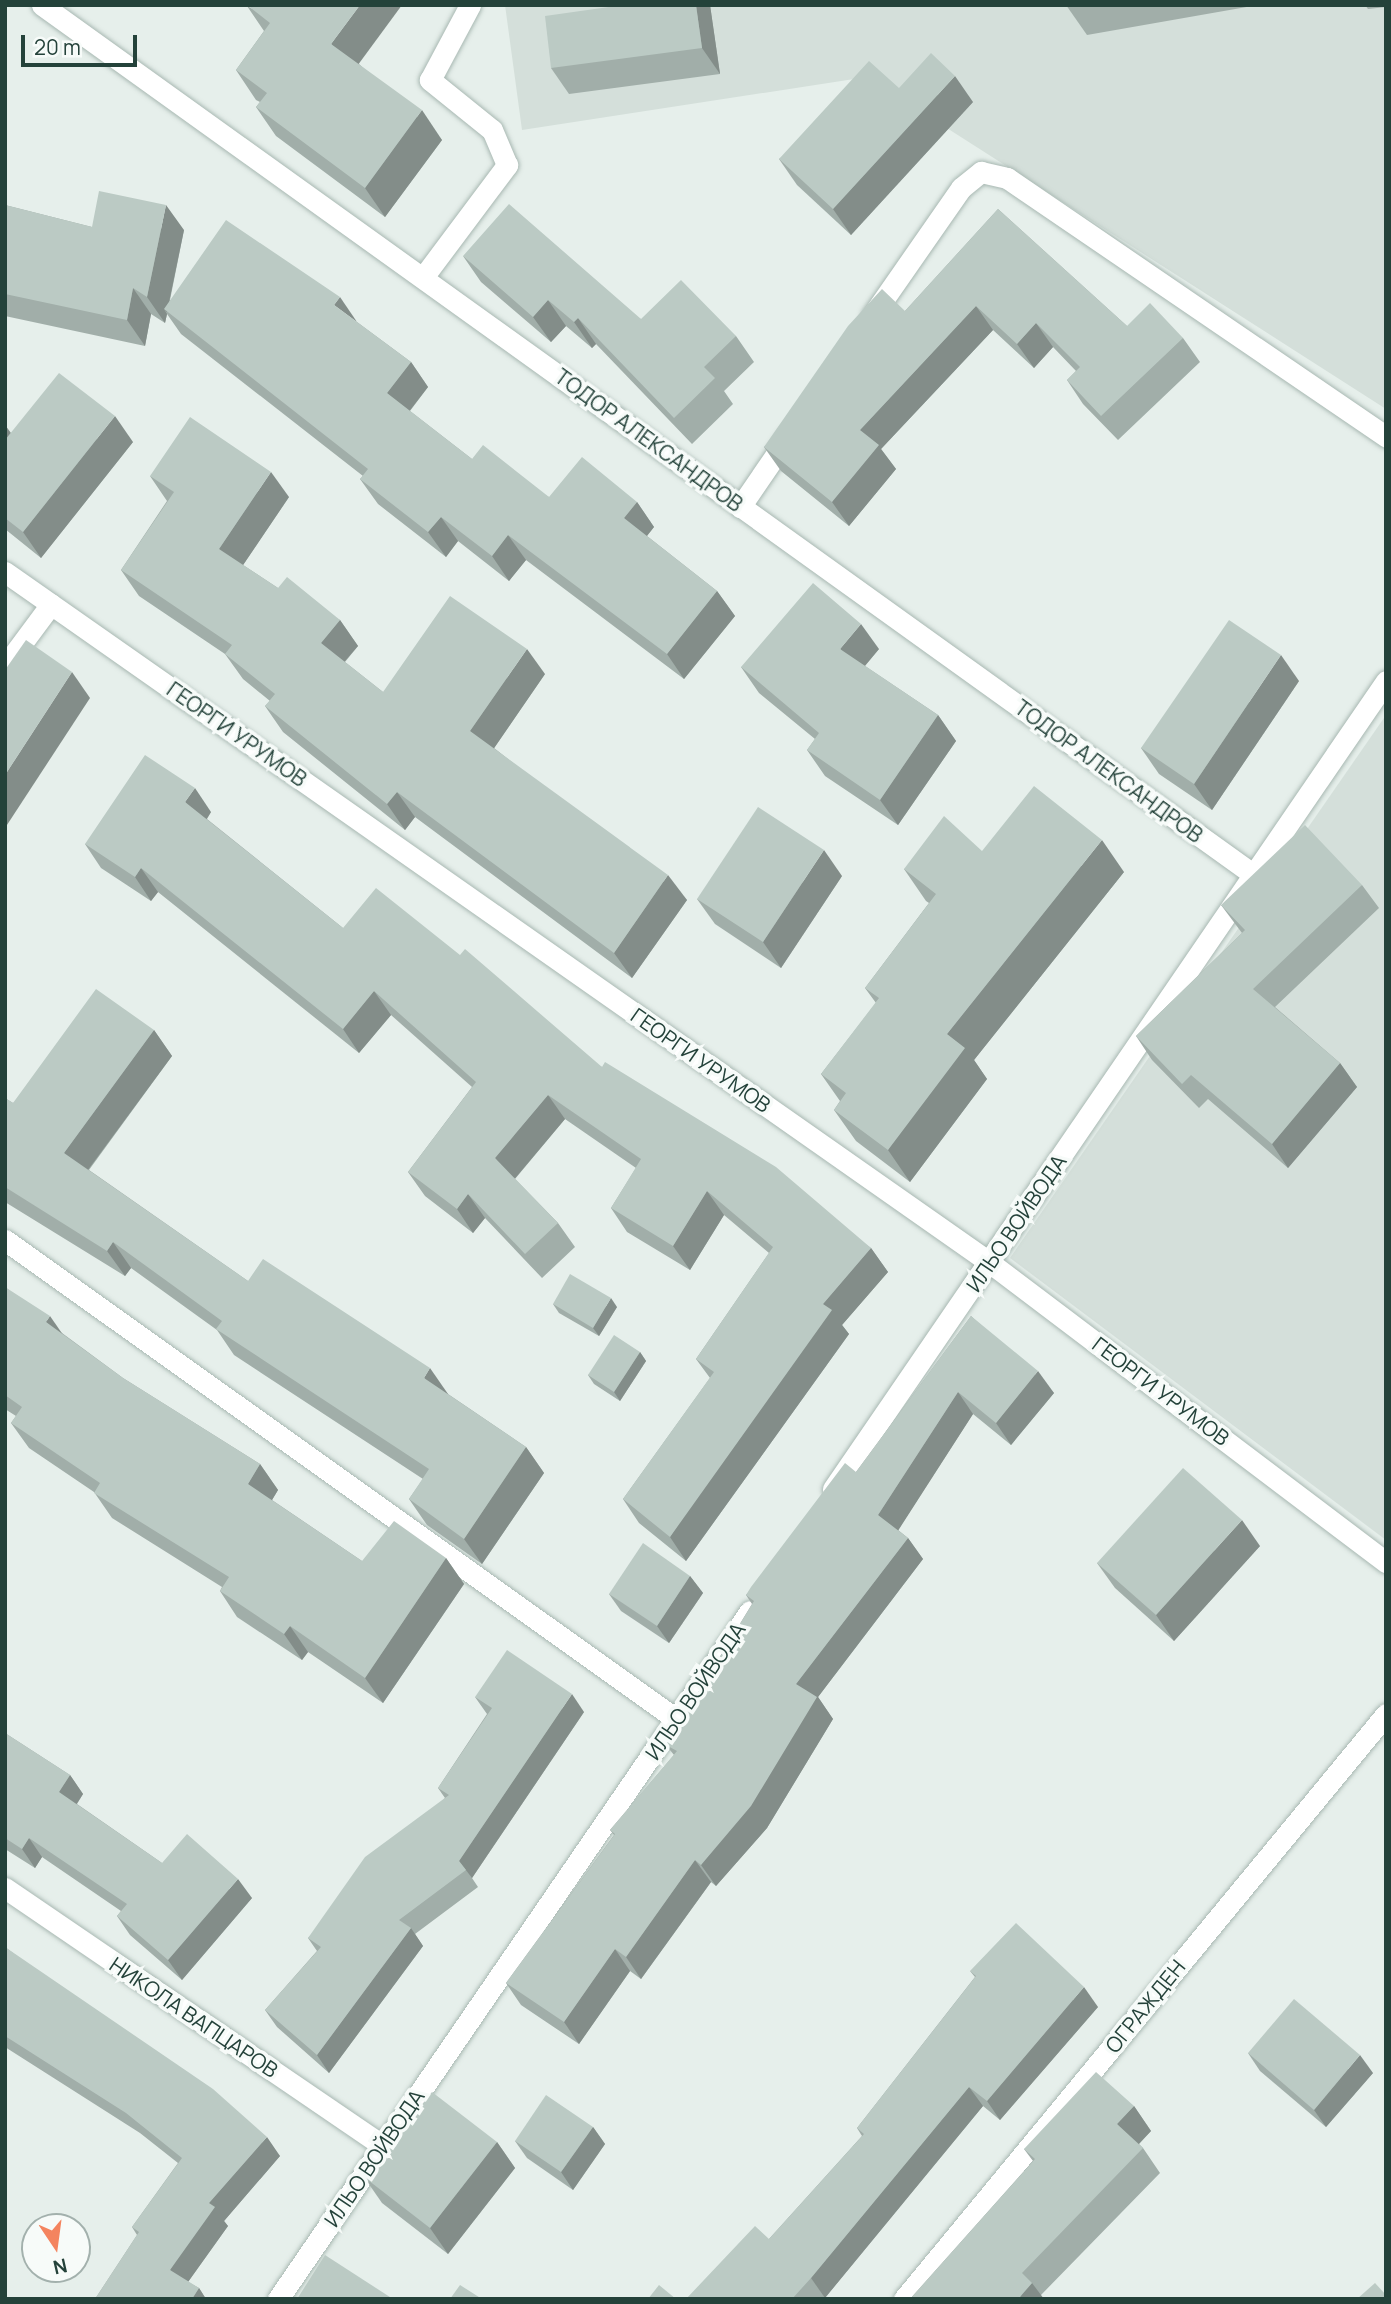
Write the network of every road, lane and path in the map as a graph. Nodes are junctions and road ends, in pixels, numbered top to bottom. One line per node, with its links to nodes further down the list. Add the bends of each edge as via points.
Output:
1 (42, 5): 3 (street, ТОДОР АЛЕКСАНДРОВ)
2 (470, 5): 3 (street, via 430,80 492,130 507,165)
3 (425, 276): 7 (street, ТОДОР АЛЕКСАНДРОВ)
4 (859, 336): 6 (street, via 961,187 981,172 1007,178)
5 (803, 415): 7 (street)
6 (1386, 437)
7 (740, 507): 12 (street, ТОДОР АЛЕКСАНДРОВ)
8 (5, 572): 9 (street, ГЕОРГИ УРУМОВ)
9 (51, 604): 10 (street); 14 (street, ГЕОРГИ УРУМОВ)
10 (5, 666)
11 (1386, 681): 12 (street, ИЛЬО ВОЙВОДА)
12 (1254, 875): 14 (street, ИЛЬО ВОЙВОДА)
13 (5, 1240): 19 (street)
14 (989, 1262): 15 (street, ИЛЬО ВОЙВОДА); 16 (street, ГЕОРГИ УРУМОВ)
15 (817, 1513)
16 (1386, 1562)
17 (762, 1593): 19 (street, ИЛЬО ВОЙВОДА)
18 (1386, 1714): 23 (street, ОГРАЖДЕН)
19 (676, 1719): 21 (street, ИЛЬО ВОЙВОДА)
20 (5, 1888): 21 (street, НИКОЛА ВАПЦАРОВ)
21 (383, 2146): 22 (street, ИЛЬО ВОЙВОДА)
22 (278, 2299)
23 (904, 2299)

